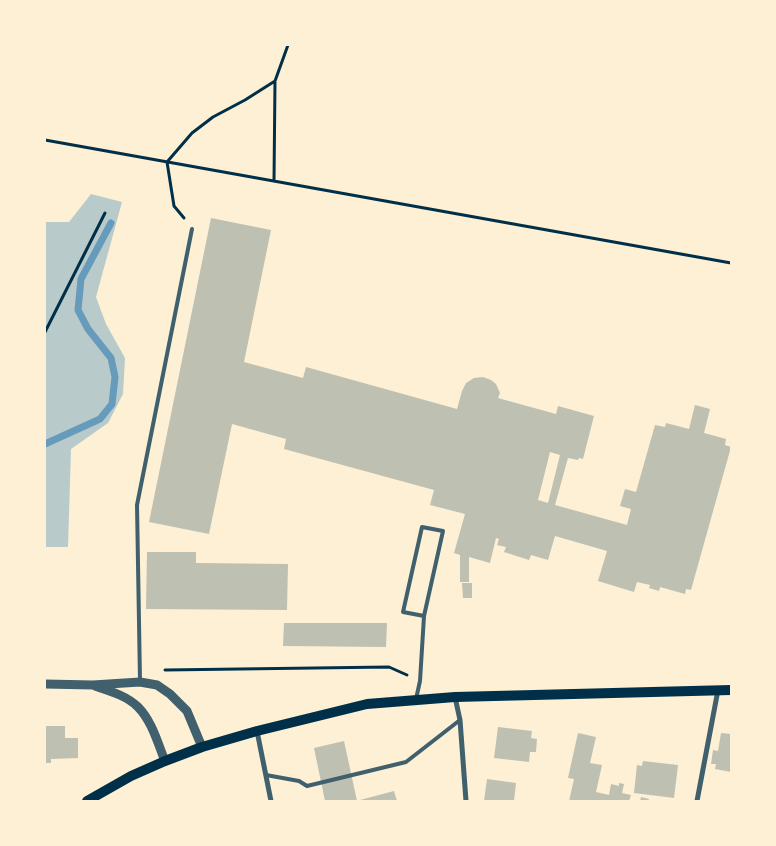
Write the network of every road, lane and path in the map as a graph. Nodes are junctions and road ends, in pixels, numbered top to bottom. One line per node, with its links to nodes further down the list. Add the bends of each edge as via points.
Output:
1 (288, 45): 2 (path)
2 (275, 81): 4 (path, via 212,117 192,133); 5 (path)
3 (45, 140): 4 (path)
4 (167, 162): 5 (path); 7 (path, via 174,206)
5 (274, 181): 8 (path)
6 (106, 213): 9 (path)
7 (192, 229): 11 (lane, via 137,505)
8 (731, 264)
9 (45, 332)
10 (424, 616): 10 (lane, via 443,531 422,527 403,612); 12 (lane)
11 (140, 670): 12 (path, via 388,667); 13 (lane)
12 (420, 681): 19 (lane)
13 (140, 682): 15 (street); 22 (street, via 157,685 187,711)
14 (45, 684): 15 (street)
15 (93, 685): 23 (street, via 122,696 138,707 149,723)
16 (718, 690): 17 (main road); 18 (main road); 28 (street)
17 (731, 690)
18 (455, 697): 19 (main road); 20 (street)
19 (415, 700): 21 (main road, via 368,704)
20 (460, 720): 24 (lane, via 406,762 307,786 299,781); 27 (street)
21 (257, 731): 22 (main road); 24 (street)
22 (202, 748): 23 (main road)
23 (165, 761): 25 (main road)
24 (266, 775): 26 (street)
25 (87, 801)
26 (271, 801)
27 (466, 801)
28 (696, 801)

